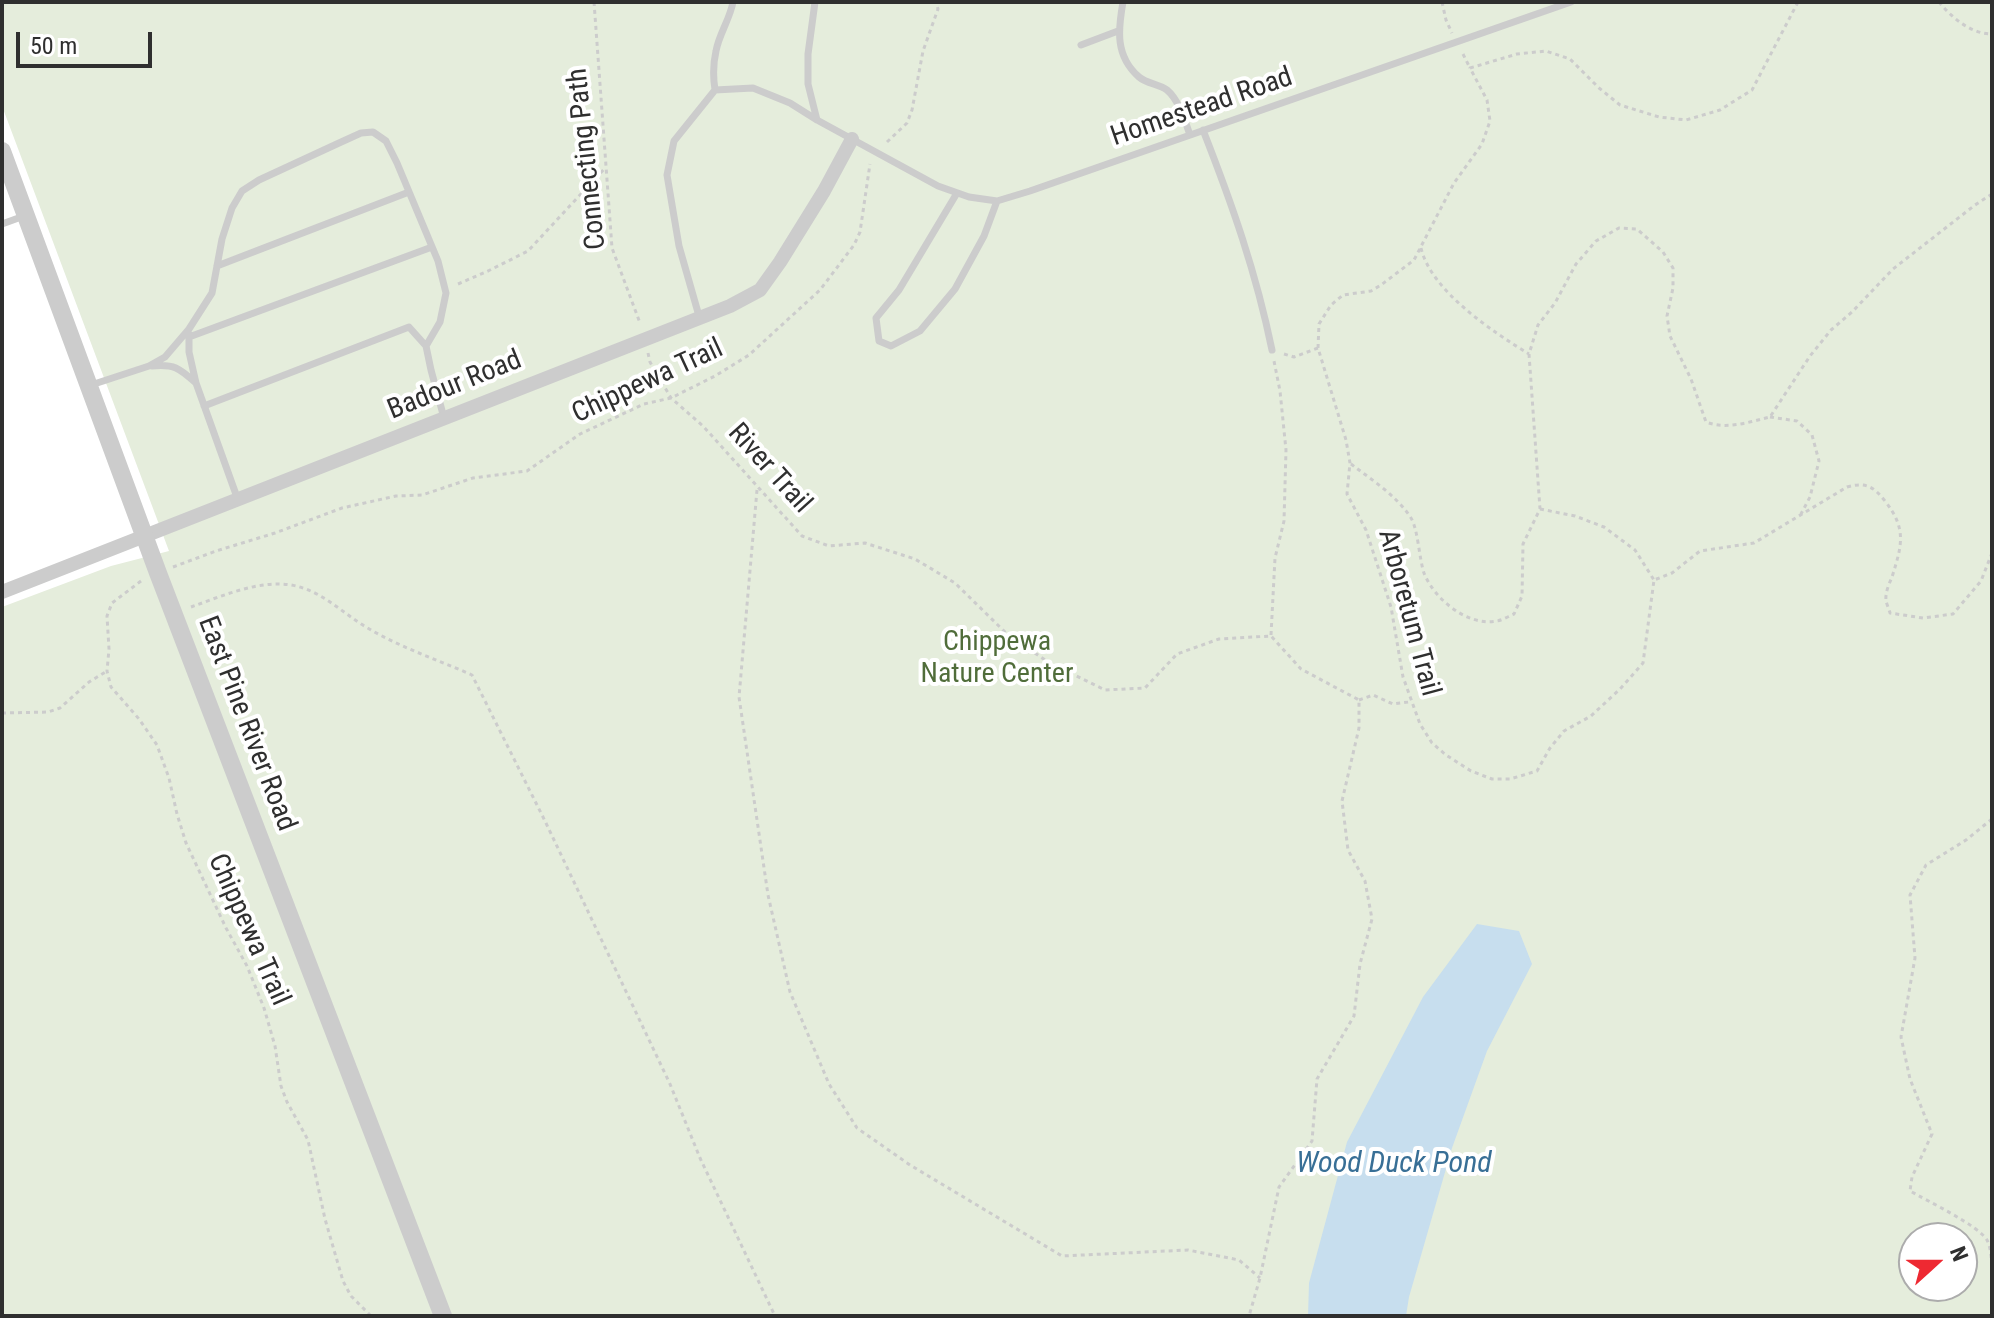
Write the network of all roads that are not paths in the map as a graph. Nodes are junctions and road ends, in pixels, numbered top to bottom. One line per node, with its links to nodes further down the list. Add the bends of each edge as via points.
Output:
1 (733, 2): 7 (lane, via 716,50)
2 (815, 2): 8 (lane, via 808,84)
3 (1123, 2): 5 (lane)
4 (1571, 2): 9 (lane, Homestead Road)
5 (1118, 31): 6 (lane); 10 (lane, via 1124,57 1140,79 1167,90)
6 (1081, 45)
7 (715, 90): 8 (lane, Homestead Road, via 753,88); 20 (lane, via 674,141 667,175 679,246)
8 (817, 120): 11 (lane, Homestead Road)
9 (1203, 130): 10 (lane, Homestead Road); 23 (lane, via 1236,215)
10 (1190, 135): 15 (lane, Homestead Road)
11 (852, 139): 14 (lane, Homestead Road); 20 (street, Badour Road, via 760,290)
12 (2, 151): 16 (street, East Pine River Road)
13 (409, 192): 18 (lane); 19 (lane); 19 (lane, via 386,141 373,132 361,133 242,191 232,208)
14 (957, 193): 15 (lane, Homestead Road); 15 (lane, via 899,290 876,318 879,341 891,346 920,331 955,289)
15 (997, 201)
16 (26, 215): 17 (lane); 26 (street, East Pine River Road)
17 (2, 224)
18 (432, 247): 21 (lane); 22 (lane, via 446,293 440,322)
19 (217, 266): 21 (lane, via 212,293)
20 (699, 316): 28 (street, Badour Road)
21 (189, 333): 24 (lane); 25 (lane)
22 (426, 346): 27 (lane, via 409,327); 28 (lane)
23 (1272, 350)
24 (149, 366): 25 (lane, via 179,368); 26 (lane)
25 (196, 383): 27 (lane)
26 (89, 386): 30 (street, East Pine River Road)
27 (204, 406): 29 (lane)
28 (444, 418): 29 (street, Badour Road)
29 (238, 500): 30 (street, Badour Road)
30 (145, 537): 31 (street, Badour Road); 32 (street, East Pine River Road)
31 (2, 592)
32 (443, 1316)

